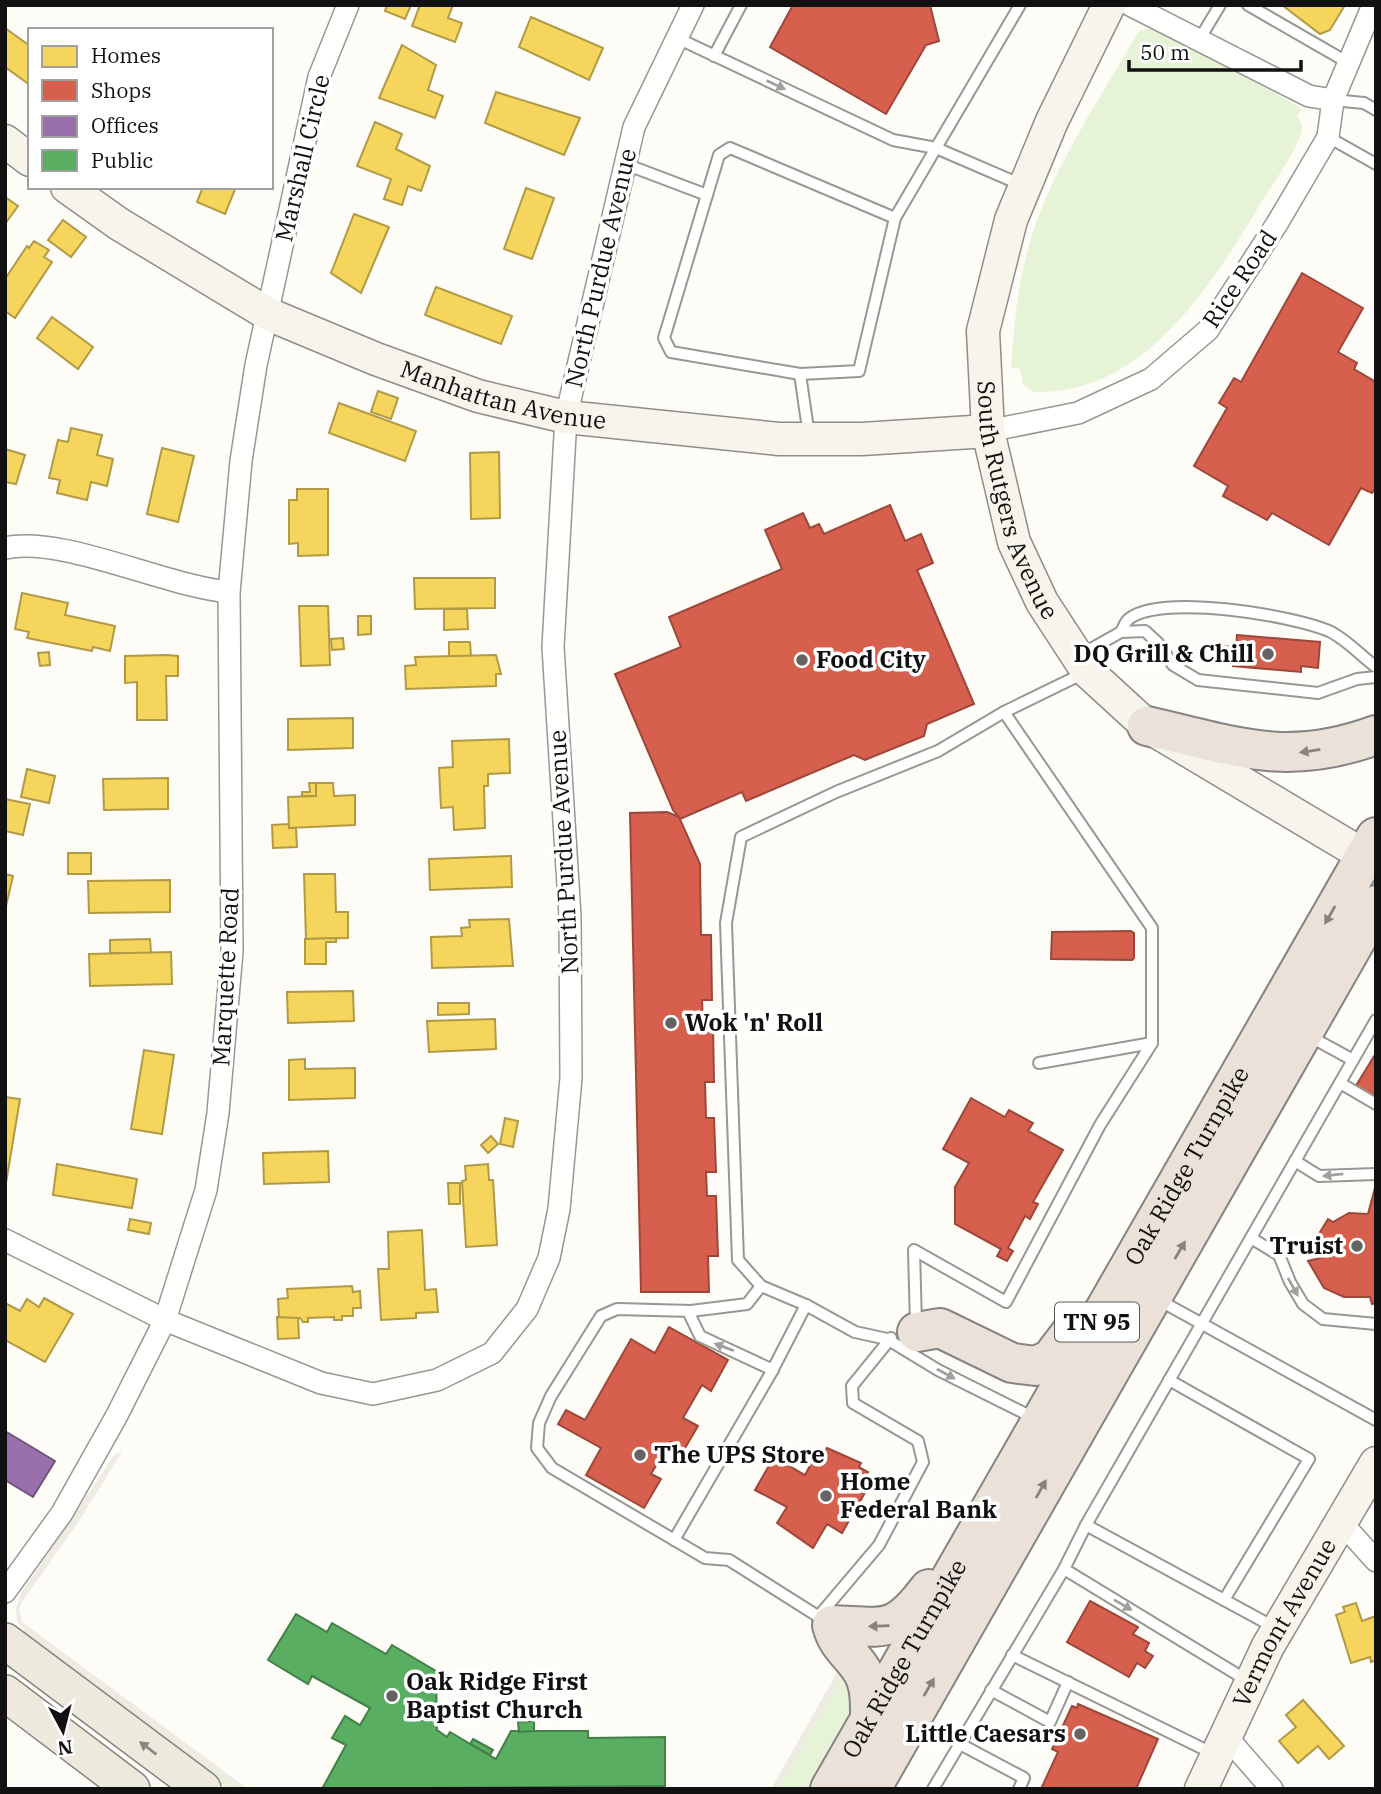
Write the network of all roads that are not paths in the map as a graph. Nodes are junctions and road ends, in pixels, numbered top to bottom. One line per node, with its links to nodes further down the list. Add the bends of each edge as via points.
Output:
1 (348, 5): 26 (street, Marshall Circle, via 319,78)
2 (693, 5): 10 (street, North Purdue Avenue)
3 (741, 5): 12 (lane)
4 (1020, 5): 18 (lane)
5 (1109, 5): 22 (street, South Rutgers Avenue)
6 (1130, 5): 11 (street)
7 (1220, 5): 11 (lane)
8 (1248, 5): 13 (lane)
9 (1373, 5): 13 (street, Rice Road)
10 (677, 38): 12 (lane); 20 (street, North Purdue Avenue, via 634,127)
11 (1199, 40): 14 (street, via 1309,96)
12 (714, 56): 18 (lane, one-way to 18, via 893,140)
13 (1347, 62): 14 (street, Rice Road)
14 (1333, 100): 15 (lane, via 1364,103); 16 (street, Rice Road)
15 (1376, 110)
16 (1328, 137): 21 (lane); 29 (street, Rice Road, via 1208,330 1151,379 1079,413)
17 (5, 141): 19 (street)
18 (936, 148): 22 (lane); 25 (lane)
19 (28, 158)
20 (625, 164): 24 (lane); 28 (street, North Purdue Avenue)
21 (1376, 164)
22 (1025, 187): 29 (street, South Rutgers Avenue, via 1011,220 983,331)
23 (70, 189): 26 (street, Manhattan Avenue)
24 (707, 195): 25 (lane, via 719,155 730,148); 27 (lane, via 664,338 671,352)
25 (895, 218): 27 (lane, via 859,371)
26 (268, 314): 28 (street, Manhattan Avenue, via 478,396); 32 (street, Marquette Road, via 241,461)
27 (800, 374): 30 (lane)
28 (566, 417): 30 (street, Manhattan Avenue); 58 (street, North Purdue Avenue, via 553,647 570,916 571,1078 559,1209 539,1284 527,1309 492,1353 437,1380 373,1394 321,1383)
29 (988, 431): 30 (street, Manhattan Avenue); 34 (street, South Rutgers Avenue, via 1014,542 1042,602)
30 (809, 439)
31 (5, 548): 32 (street, via 53,548)
32 (229, 592): 58 (street, Marquette Road, via 232,951 227,1015 205,1190)
33 (1122, 632): 34 (lane); 35 (lane, via 1127,619 1144,611 1177,607 1292,618 1332,632); 36 (lane, via 1145,631 1173,665 1198,680 1318,693)
34 (1082, 664): 37 (lane); 38 (street, South Rutgers Avenue)
35 (1376, 667)
36 (1376, 677)
37 (1004, 712): 44 (lane, via 1152,928); 54 (lane, via 938,751 741,836 726,923 738,1261)
38 (1147, 726): 39 (highway, one-way to 38, via 1303,753 1261,752); 40 (street, South Rutgers Avenue)
39 (1376, 735)
40 (1372, 852): 43 (highway, Oak Ridge Turnpike / TN 95, one-way to 43)
41 (1376, 905): 43 (highway, Oak Ridge Turnpike / TN 95)
42 (1376, 1020): 45 (lane)
43 (1287, 1024): 45 (lane); 49 (highway, Oak Ridge Turnpike / TN 95); 55 (highway, Oak Ridge Turnpike / TN 95, one-way to 43)
44 (1152, 1043): 46 (lane); 61 (lane, via 1100,1125 1006,1301 914,1250)
45 (1353, 1060): 47 (lane)
46 (1039, 1063)
47 (1340, 1083): 48 (lane); 50 (lane)
48 (1376, 1104)
49 (1189, 1160): 55 (highway, Oak Ridge Turnpike / TN 95); 61 (highway, via 1134,1223 1066,1342 1051,1359 1036,1366 1012,1363 940,1328)
50 (1295, 1161): 51 (lane, one-way to 50, via 1320,1176); 52 (lane)
51 (1376, 1174)
52 (1251, 1238): 59 (lane); 60 (lane, one-way to 60, via 1279,1255 1303,1304 1323,1319)
53 (5, 1240): 58 (street, North Purdue Avenue)
54 (761, 1286): 56 (lane); 57 (lane, via 747,1304)
55 (1137, 1288): 59 (lane); 66 (highway, Oak Ridge Turnpike / TN 95)
56 (806, 1305): 61 (lane, via 855,1332); 63 (lane)
57 (688, 1311): 63 (lane, one-way to 57, via 700,1336); 71 (lane, via 617,1309 601,1316 551,1396 539,1423 537,1448 552,1468)
58 (164, 1320): 75 (street, Marquette Road, via 62,1513)
59 (1201, 1324): 65 (lane); 67 (lane)
60 (1376, 1324)
61 (914, 1338): 66 (lane, one-way to 66, via 938,1370); 77 (lane, via 852,1386 853,1403 918,1441 923,1462 879,1545)
62 (973, 1358): 64 (lane)
63 (773, 1370): 71 (lane)
64 (1007, 1374)
65 (1169, 1380): 70 (lane); 76 (lane, via 1309,1459)
66 (1061, 1414): 72 (highway, Oak Ridge Turnpike / TN 95); 91 (highway, Oak Ridge Turnpike / TN 95, one-way to 66)
67 (1376, 1420)
68 (1376, 1463): 69 (street, Vermont Avenue)
69 (1340, 1521): 73 (street); 78 (street, Vermont Avenue)
70 (1086, 1525): 74 (lane); 76 (lane)
71 (674, 1540): 77 (lane, via 705,1558 729,1560)
72 (965, 1553): 77 (highway, one-way to 77, via 897,1624 884,1627); 85 (highway, Oak Ridge Turnpike / TN 95)
73 (1376, 1561)
74 (1065, 1570): 80 (lane); 82 (lane, one-way to 82)
75 (5, 1592)
76 (1224, 1600): 78 (lane)
77 (825, 1621): 85 (highway, via 835,1641 862,1671 868,1686)
78 (1278, 1629): 82 (street, Vermont Avenue)
79 (5, 1641): 89 (main road, one-way to 79)
80 (1012, 1655): 81 (lane); 83 (lane)
81 (1068, 1682): 83 (lane, via 1050,1721); 87 (lane)
82 (1250, 1682): 87 (street, Vermont Avenue)
83 (991, 1690): 86 (lane)
84 (5, 1693): 88 (main road)
85 (870, 1721): 90 (highway, Oak Ridge Turnpike / TN 95)
86 (960, 1744): 92 (lane); 93 (lane, via 1024,1778)
87 (1220, 1745): 94 (street, Vermont Avenue); 95 (street)
88 (132, 1789)
89 (203, 1789)
90 (831, 1789)
91 (871, 1789)
92 (933, 1789)
93 (1019, 1789)
94 (1201, 1789)
95 (1272, 1789)

